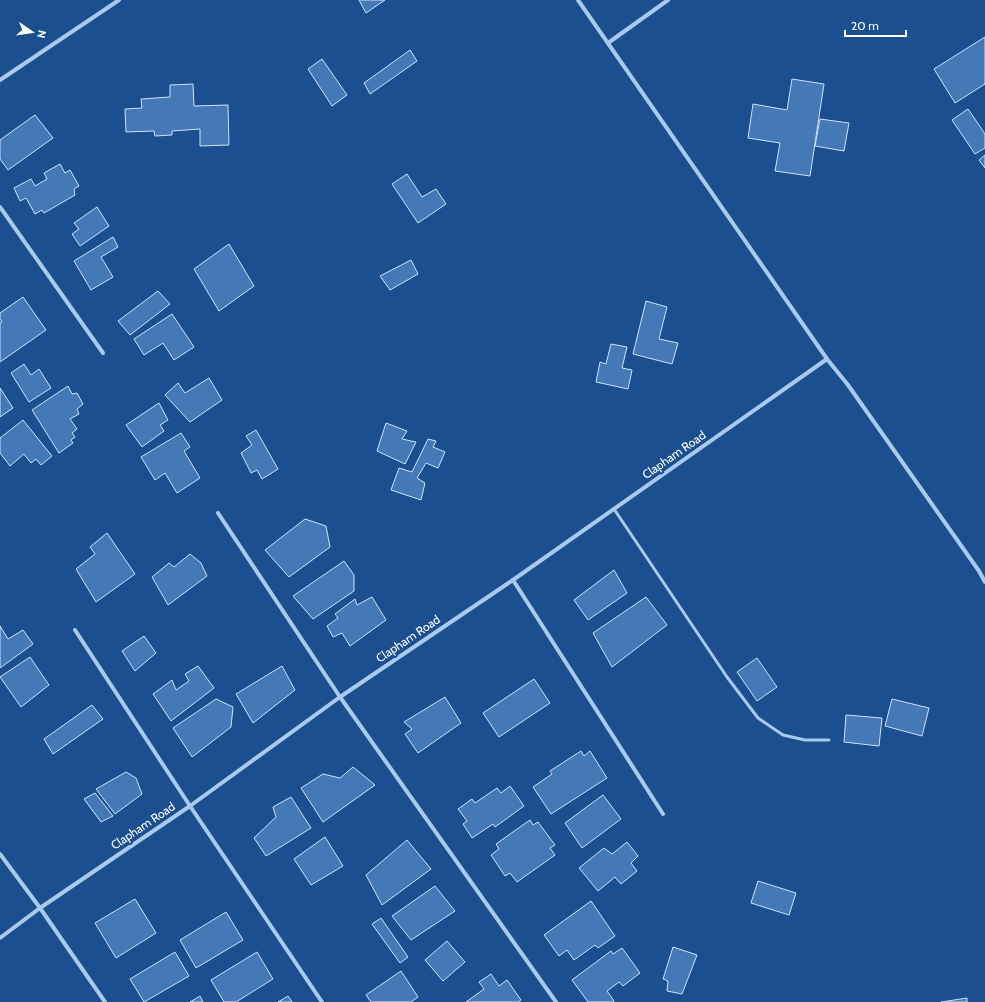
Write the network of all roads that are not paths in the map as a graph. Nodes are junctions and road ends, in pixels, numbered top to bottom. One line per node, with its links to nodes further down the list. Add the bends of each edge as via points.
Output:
1 (119, 0): 5 (street)
2 (578, 0): 4 (street)
3 (668, 0): 4 (street)
4 (608, 43): 8 (street)
5 (0, 80)
6 (0, 207): 7 (street)
7 (103, 353)
8 (827, 359): 9 (street, Clapham Road); 12 (street, via 853,391)
9 (614, 509): 11 (street, Clapham Road); 15 (lane, via 758,718 783,735 805,740)
10 (218, 513): 14 (street)
11 (513, 580): 14 (street, Clapham Road); 17 (street)
12 (985, 582)
13 (75, 630): 16 (street)
14 (340, 697): 16 (street, Clapham Road); 23 (street)
15 (829, 740)
16 (190, 806): 19 (street, Clapham Road); 22 (street)
17 (663, 814)
18 (0, 854): 19 (street)
19 (40, 908): 20 (street, Clapham Road); 21 (street)
20 (0, 938)
21 (104, 1002)
22 (322, 1002)
23 (556, 1002)

